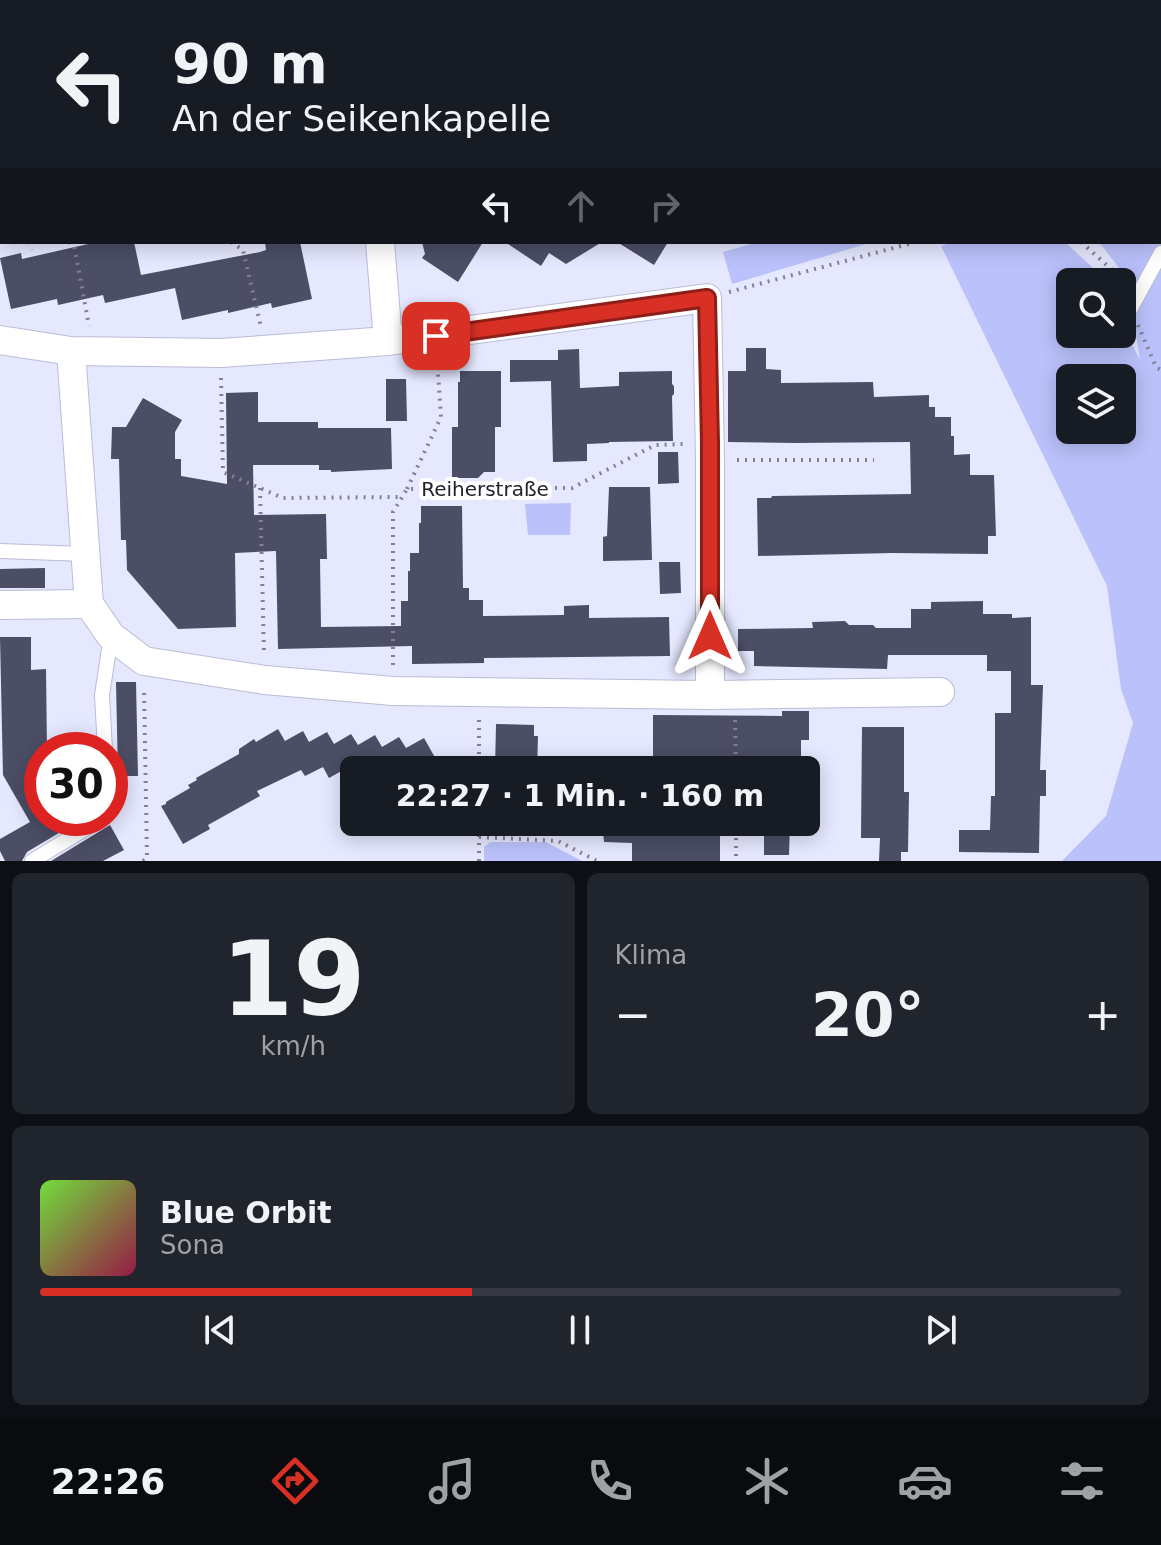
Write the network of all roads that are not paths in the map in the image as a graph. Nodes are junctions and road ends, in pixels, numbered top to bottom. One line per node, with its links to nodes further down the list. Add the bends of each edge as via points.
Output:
1 (380, 244): 5 (street)
2 (1161, 253): 3 (lane)
3 (1136, 299)
4 (0, 340): 6 (street)
5 (388, 341): 6 (street, via 221,353); 13 (street, via 707,298)
6 (82, 351): 8 (street)
7 (0, 551): 8 (lane)
8 (85, 554): 9 (street)
9 (89, 604): 10 (street); 11 (street)
10 (0, 605)
11 (111, 636): 13 (street, via 144,661 265,680 393,691); 14 (lane, via 102,695)
12 (940, 692): 13 (street)
13 (723, 695)
14 (104, 732)
15 (73, 836): 16 (lane)
16 (32, 861)

